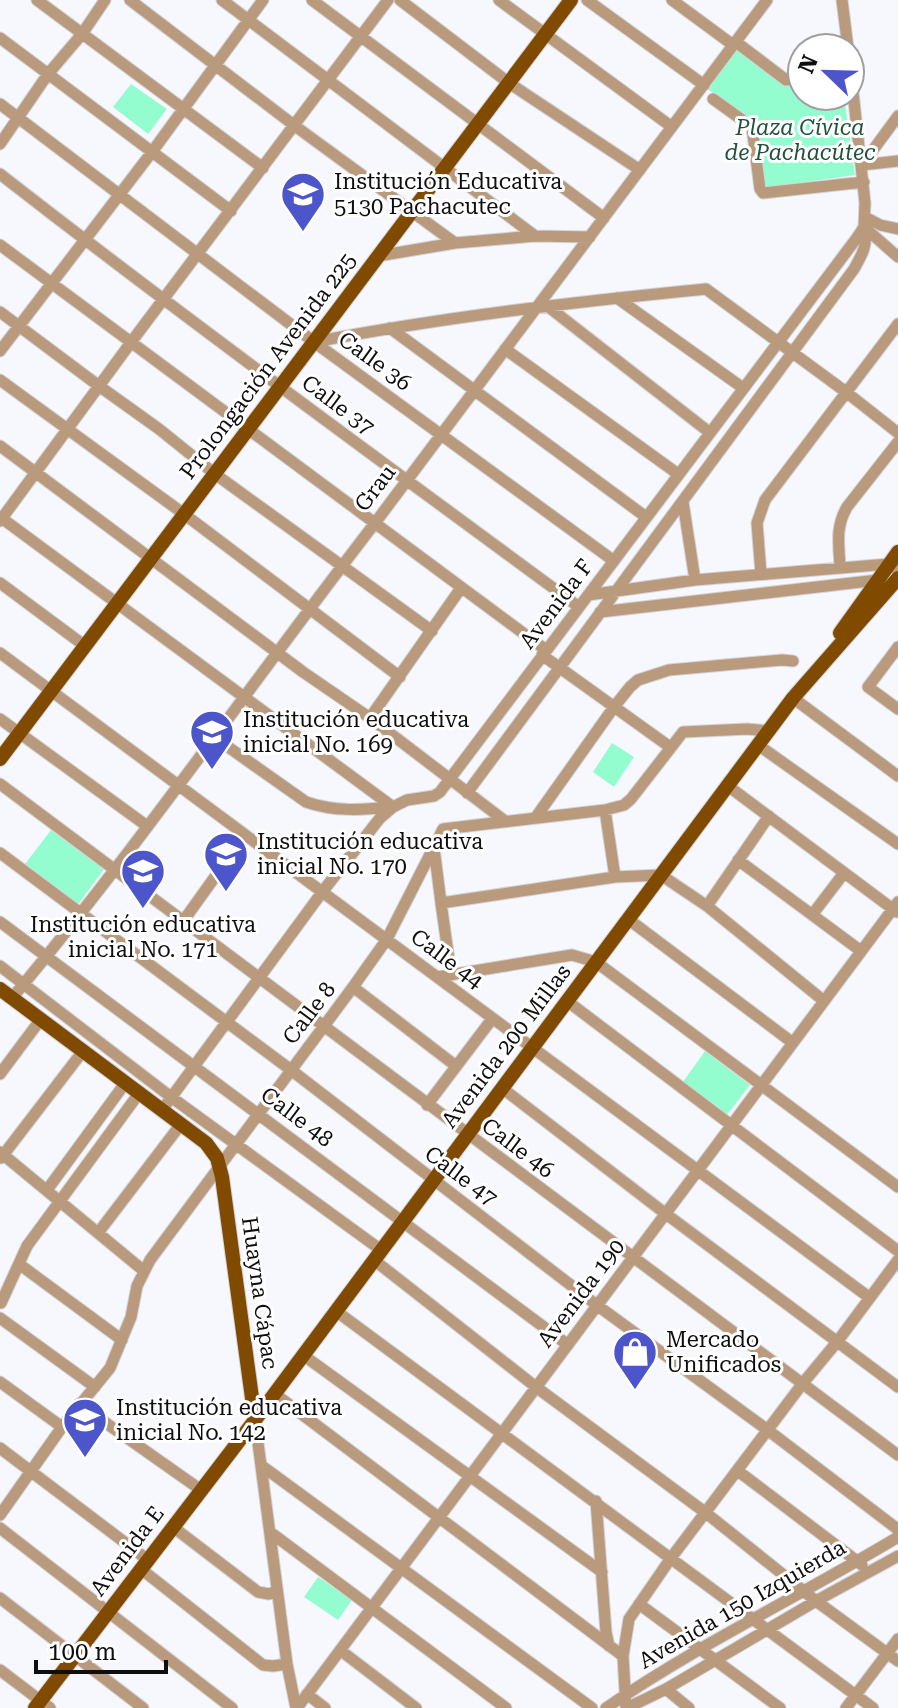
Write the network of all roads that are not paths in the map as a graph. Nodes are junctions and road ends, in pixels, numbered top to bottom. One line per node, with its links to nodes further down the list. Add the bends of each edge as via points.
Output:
1 (37, 0): 17 (street)
2 (105, 0): 17 (street)
3 (130, 0): 22 (street)
4 (222, 0): 15 (street)
5 (263, 0): 15 (street)
6 (312, 0): 19 (street)
7 (388, 0): 19 (street)
8 (400, 0): 26 (street)
9 (499, 0): 18 (street)
10 (571, 0): 18 (main road, Prolongación Avenida 225)
11 (587, 0): 27 (street)
12 (672, 0): 21 (street)
13 (766, 0): 21 (street, Grau)
14 (842, 0): 16 (street)
15 (248, 20): 22 (street); 25 (street)
16 (846, 32)
17 (82, 34): 23 (street); 30 (street)
18 (545, 34): 26 (main road, Prolongación Avenida 225); 36 (street)
19 (361, 37): 25 (street); 34 (street)
20 (0, 38): 23 (street)
21 (735, 43): 24 (street); 27 (street, Grau)
22 (216, 65): 30 (street); 35 (street)
23 (48, 74): 33 (street); 38 (street)
24 (786, 80)
25 (329, 81): 35 (street); 42 (street)
26 (509, 83): 34 (main road, Prolongación Avenida 225); 43 (street)
27 (704, 85): 36 (street, Grau)
28 (713, 99): 45 (street, via 752,127 763,193)
29 (0, 104): 33 (street, Calle 36)
30 (184, 108): 38 (street); 41 (street)
31 (855, 112): 40 (street)
32 (898, 116): 40 (street)
33 (18, 117): 37 (street); 46 (street, Calle 36)
34 (478, 124): 42 (main road, Prolongación Avenida 225); 49 (street)
35 (295, 126): 41 (street); 48 (street)
36 (672, 127): 43 (street, Grau)
37 (0, 144)
38 (152, 152): 46 (street); 47 (street)
39 (898, 161): 40 (street)
40 (862, 165): 45 (street)
41 (263, 168): 47 (street)
42 (445, 168): 48 (main road, Prolongación Avenida 225); 52 (street)
43 (640, 170): 49 (street, Grau)
44 (0, 174): 54 (street, Calle 37)
45 (864, 182): 50 (street)
46 (118, 195): 54 (street); 57 (street, Calle 36)
47 (231, 211): 57 (street)
48 (412, 211): 55 (street); 58 (main road, Prolongación Avenida 225)
49 (604, 218): 53 (street, Grau)
50 (864, 222): 51 (street); 59 (street); 70 (street, Avenida F); 73 (street, via 862,255)
51 (898, 229)
52 (535, 236): 53 (street); 55 (street)
53 (590, 237): 63 (street, Grau)
54 (84, 240): 60 (street); 62 (street, Calle 37)
55 (455, 243): 58 (street)
56 (0, 245): 60 (street)
57 (198, 255): 62 (street); 69 (street, Calle 36)
58 (378, 256): 69 (main road, Prolongación Avenida 225)
59 (898, 257)
60 (51, 283): 66 (street); 68 (street)
61 (617, 298): 63 (street); 70 (street, via 706,289); 77 (street)
62 (165, 300): 68 (street); 76 (street, Calle 37)
63 (541, 307): 67 (street); 71 (street, Grau); 82 (street)
64 (0, 312): 66 (street)
65 (898, 324): 79 (street)
66 (19, 326): 72 (street); 75 (street)
67 (390, 328): 69 (street); 78 (street)
68 (132, 341): 75 (street); 80 (street)
69 (314, 342): 76 (main road, Prolongación Avenida 225); 84 (street, Calle 36)
70 (777, 342): 73 (street); 77 (street, Avenida F)
71 (505, 349): 78 (street, Grau); 89 (street)
72 (0, 351)
73 (793, 353): 79 (street); 91 (street)
74 (0, 380): 81 (street)
75 (99, 386): 81 (street); 88 (street)
76 (280, 387): 80 (main road, Prolongación Avenida 225); 90 (street, Calle 37)
77 (743, 388): 82 (street, Avenida F)
78 (474, 390): 84 (street, Grau); 93 (street)
79 (846, 392): 83 (street); 101 (street, via 765,500 757,523)
80 (249, 428): 88 (main road, Prolongación Avenida 225); 95 (street)
81 (67, 430): 87 (street); 92 (street)
82 (709, 432): 89 (street, Avenida F)
83 (898, 433)
84 (441, 434): 90 (street, Grau); 97 (street, Calle 36)
85 (898, 442): 100 (street, via 840,519)
86 (0, 446): 87 (street)
87 (36, 472): 94 (street); 96 (street)
88 (215, 474): 92 (main road, Prolongación Avenida 225); 99 (street)
89 (678, 474): 93 (street, Avenida F)
90 (407, 480): 95 (street, Grau); 110 (street, Calle 37)
91 (683, 502): 103 (street); 107 (street)
92 (184, 514): 96 (main road, Prolongación Avenida 225); 111 (street)
93 (646, 517): 97 (street, Avenida F)
94 (1, 519): 109 (street)
95 (375, 523): 99 (street, Grau); 106 (street)
96 (151, 557): 109 (main road, Prolongación Avenida 225); 116 (street)
97 (614, 561): 108 (street, Avenida F)
98 (895, 562): 100 (street); 104 (main road, Avenida 200 Millas)
99 (342, 565): 111 (street, Grau); 113 (street)
100 (840, 567): 101 (street)
101 (761, 574): 103 (street)
102 (898, 578): 124 (main road, Avenida 200 Millas)
103 (695, 580): 107 (street)
104 (878, 580): 112 (street); 124 (main road, Avenida 200 Millas)
105 (0, 583): 114 (street)
106 (461, 588): 113 (street); 117 (street)
107 (615, 592): 108 (street); 112 (street)
108 (588, 595): 110 (street, Avenida F)
109 (116, 603): 114 (main road, Prolongación Avenida 225); 123 (street)
110 (579, 607): 117 (street, Avenida F)
111 (308, 608): 116 (street, Grau); 121 (street)
112 (600, 612): 120 (street)
113 (432, 631): 121 (street)
114 (85, 646): 122 (main road, Prolongación Avenida 225)
115 (898, 647): 126 (street, via 868,687)
116 (277, 652): 123 (street, Grau); 127 (street)
117 (544, 652): 120 (street); 136 (street, Avenida F)
118 (0, 653): 122 (street, Calle 44)
119 (793, 661): 125 (street, via 656,673 638,680)
120 (558, 668): 125 (street); 140 (street)
121 (400, 677): 127 (street)
122 (51, 691): 130 (main road, Prolongación Avenida 225); 138 (street, Calle 44)
123 (244, 697): 131 (street, Grau); 141 (street)
124 (793, 698): 129 (main road, Avenida 200 Millas); 135 (street)
125 (614, 707): 133 (street); 144 (street)
126 (898, 709)
127 (370, 718): 136 (street)
128 (0, 719): 130 (street)
129 (769, 731): 132 (main road, Avenida 200 Millas); 133 (street, Calle 8, via 683,732)
130 (19, 734): 134 (main road, Prolongación Avenida 225); 146 (street)
131 (214, 737): 138 (street, Grau); 141 (street, Avenida F, via 306,802 337,810)
132 (758, 745): 139 (main road, Avenida 200 Millas); 148 (street)
133 (670, 747): 142 (street, Calle 8, via 631,799)
134 (0, 759)
135 (898, 776)
136 (448, 779): 140 (street); 141 (street, Avenida F, via 434,796)
137 (0, 784): 152 (street, Calle 46)
138 (178, 785): 146 (street, Grau); 147 (street, Calle 44)
139 (728, 786): 143 (street); 154 (main road, Avenida 200 Millas)
140 (467, 793): 145 (street)
141 (393, 807): 156 (street)
142 (605, 810): 144 (street, Calle 8); 155 (street)
143 (769, 816): 151 (street); 153 (street)
144 (536, 817): 145 (street, Calle 8)
145 (505, 821): 149 (street, Calle 8, via 443,829)
146 (147, 826): 152 (street, Grau)
147 (245, 835): 156 (street, Calle 44); 163 (street)
148 (898, 844)
149 (434, 846): 157 (street); 165 (street, Calle 8)
150 (0, 853): 160 (street, Calle 47)
151 (738, 860): 158 (street); 161 (street)
152 (114, 869): 160 (street, Grau); 163 (street, Calle 46)
153 (844, 873): 159 (street); 161 (street)
154 (661, 875): 155 (street); 158 (street); 162 (main road, Avenida 200 Millas)
155 (615, 877): 157 (street)
156 (323, 891): 165 (street, Calle 44); 172 (street)
157 (441, 903): 170 (street)
158 (707, 906): 177 (street)
159 (896, 908): 166 (street, Avenida 190)
160 (81, 914): 167 (street, Grau); 180 (street, Calle 47)
161 (812, 915): 166 (street)
162 (628, 919): 168 (main road, Avenida 200 Millas); 182 (street)
163 (184, 920): 172 (street, Calle 46)
164 (0, 922): 167 (street, Calle 48)
165 (387, 939): 171 (street, Calle 44); 174 (street, Calle 8)
166 (861, 951): 177 (street, Avenida 190)
167 (46, 956): 173 (street, Grau); 185 (street, Calle 48)
168 (596, 962): 170 (street, via 572,955); 176 (main road, Avenida 200 Millas); 190 (street)
169 (0, 966): 173 (street)
170 (451, 974): 171 (street)
171 (437, 977): 179 (street, Calle 44)
172 (259, 978): 180 (street); 181 (street, Calle 46)
173 (23, 984): 175 (street, Grau); 193 (street)
174 (353, 987): 181 (street, Calle 8); 186 (street)
175 (6, 994): 178 (main road)
176 (567, 1001): 183 (main road, Avenida 200 Millas); 198 (street)
177 (824, 1001): 182 (street, Avenida 190)
178 (41, 1019): 184 (main road); 188 (street)
179 (492, 1019): 183 (street, Calle 44); 186 (street)
180 (226, 1022): 185 (street); 187 (street, Calle 47)
181 (323, 1027): 187 (street, Calle 8); 194 (street, Calle 46)
182 (793, 1043): 190 (street, Avenida 190)
183 (532, 1048): 191 (main road, Avenida 200 Millas); 203 (street, Calle 44)
184 (83, 1051): 189 (main road); 201 (street)
185 (194, 1066): 193 (street); 196 (street, Calle 48)
186 (456, 1066): 194 (street)
187 (291, 1070): 196 (street, Calle 8); 204 (street, Calle 47)
188 (0, 1074)
189 (126, 1082): 192 (main road); 206 (street)
190 (761, 1085): 198 (street, Avenida 190); 205 (street)
191 (502, 1088): 199 (main road, Avenida 200 Millas); 208 (street)
192 (140, 1092): 195 (main road); 207 (street)
193 (171, 1097): 195 (street); 200 (street)
194 (427, 1105): 199 (street, Calle 46)
195 (162, 1110): 197 (main road)
196 (258, 1113): 200 (street, Calle 8); 209 (street, Calle 48)
197 (181, 1124): 202 (main road, via 206,1143); 210 (street)
198 (732, 1124): 203 (street, Avenida 190); 211 (street)
199 (468, 1135): 204 (main road, Avenida 200 Millas); 213 (street, Calle 46)
200 (236, 1143): 202 (street, Calle 8); 212 (street)
201 (2, 1155): 206 (street)
202 (219, 1165): 216 (street, Calle 8); 234 (main road, Huayna Cápac)
203 (698, 1171): 208 (street, Avenida 190); 218 (street, Calle 44)
204 (433, 1181): 209 (main road, Avenida 200 Millas); 220 (street, Calle 47)
205 (898, 1187)
206 (47, 1190): 207 (street)
207 (59, 1200): 210 (street); 215 (street)
208 (666, 1214): 213 (street, Avenida 190); 224 (street)
209 (403, 1222): 212 (main road, Avenida 200 Millas); 225 (street, Calle 48)
210 (98, 1233): 216 (street)
211 (898, 1251)
212 (378, 1255): 221 (main road, Avenida 200 Millas); 230 (street)
213 (633, 1258): 220 (street, Avenida 190); 228 (street, Calle 46)
214 (898, 1260): 218 (street)
215 (19, 1264): 219 (street); 223 (street)
216 (144, 1271): 223 (street, Calle 8)
217 (0, 1297): 219 (street)
218 (870, 1298): 224 (street)
219 (0, 1304)
220 (598, 1306): 225 (street, Avenida 190); 236 (street, Calle 47)
221 (336, 1311): 226 (main road, Avenida 200 Millas); 237 (street)
222 (0, 1318): 229 (street)
223 (122, 1340): 229 (street, Calle 8)
224 (837, 1342): 228 (street); 231 (street)
225 (568, 1345): 230 (street, Avenida 190)
226 (303, 1355): 232 (main road, Avenida 200 Millas); 243 (street)
227 (0, 1382): 235 (street)
228 (803, 1383): 236 (street); 239 (street, Calle 46)
229 (95, 1387): 233 (street, Calle 8)
230 (536, 1387): 237 (street, Avenida 190); 246 (street)
231 (898, 1387)
232 (275, 1394): 234 (main road, Avenida 200 Millas); 248 (street)
233 (79, 1404): 235 (street, Calle 8); 244 (street)
234 (255, 1420): 240 (street, Huayna Cápac); 244 (main road, Avenida E)
235 (62, 1427): 242 (street, Calle 8)
236 (769, 1431): 241 (street); 252 (street, Calle 47)
237 (502, 1433): 243 (street, Avenida 190); 245 (street)
238 (0, 1448): 242 (street)
239 (898, 1455)
240 (262, 1466): 251 (street, Huayna Cápac); 257 (street)
241 (738, 1471): 246 (street); 255 (street)
242 (30, 1473): 247 (street, Calle 8); 256 (street)
243 (470, 1477): 248 (street, Avenida 190); 258 (street)
244 (201, 1490): 249 (main road, Avenida E)
245 (596, 1501): 254 (street); 258 (street)
246 (706, 1513): 254 (street); 261 (street)
247 (0, 1515)
248 (440, 1518): 257 (street, Avenida 190); 270 (street)
249 (173, 1527): 256 (main road, Avenida E); 260 (street, via 258,1592)
250 (0, 1528): 266 (street)
251 (270, 1532): 260 (street, Huayna Cápac); 265 (street)
252 (898, 1534): 255 (street, Avenida 150 Izquierda)
253 (898, 1556): 259 (street, Avenida 150 Izquierda)
254 (671, 1558): 264 (street); 267 (street)
255 (857, 1562): 259 (street); 261 (street, Avenida 150 Izquierda)
256 (144, 1564): 266 (main road, Avenida E); 278 (street, via 263,1665)
257 (401, 1569): 265 (street, Avenida 190); 291 (street)
258 (602, 1572): 270 (street)
259 (871, 1572): 263 (street, Avenida 150 Izquierda)
260 (277, 1591): 278 (street, Huayna Cápac)
261 (804, 1591): 263 (street); 267 (street, Avenida 150 Izquierda)
262 (0, 1598): 274 (street)
263 (816, 1601): 268 (street, Avenida 150 Izquierda); 273 (street)
264 (639, 1604): 271 (street); 275 (street, via 629,1619)
265 (372, 1608): 272 (street, Avenida 190); 290 (street)
266 (108, 1612): 274 (main road, Avenida E); 286 (street)
267 (753, 1619): 268 (street); 271 (street, Avenida 150 Izquierda)
268 (768, 1630): 276 (street, Avenida 150 Izquierda); 282 (street)
269 (898, 1639): 273 (street)
270 (609, 1646): 275 (street)
271 (700, 1649): 276 (street); 283 (street, Avenida 150 Izquierda)
272 (340, 1650): 281 (street, Avenida 190); 289 (street)
273 (887, 1653): 277 (street); 282 (street)
274 (74, 1656): 284 (main road, Avenida E); 285 (street)
275 (623, 1656): 283 (street)
276 (716, 1661): 280 (street, Avenida 150 Izquierda); 294 (street)
277 (898, 1661)
278 (287, 1664): 287 (street, Huayna Cápac)
279 (0, 1670): 284 (street)
280 (666, 1689): 283 (street, Avenida 150 Izquierda); 293 (street)
281 (307, 1694): 287 (street, Avenida 190); 288 (street)
282 (856, 1695): 295 (street); 296 (street)
283 (626, 1704): 292 (street, Avenida 150 Izquierda)
284 (41, 1706)
285 (143, 1708)
286 (232, 1708)
287 (296, 1708)
288 (325, 1708)
289 (416, 1708)
290 (506, 1708)
291 (592, 1708)
292 (606, 1708)
293 (689, 1708)
294 (780, 1708)
295 (846, 1708)
296 (873, 1708)

